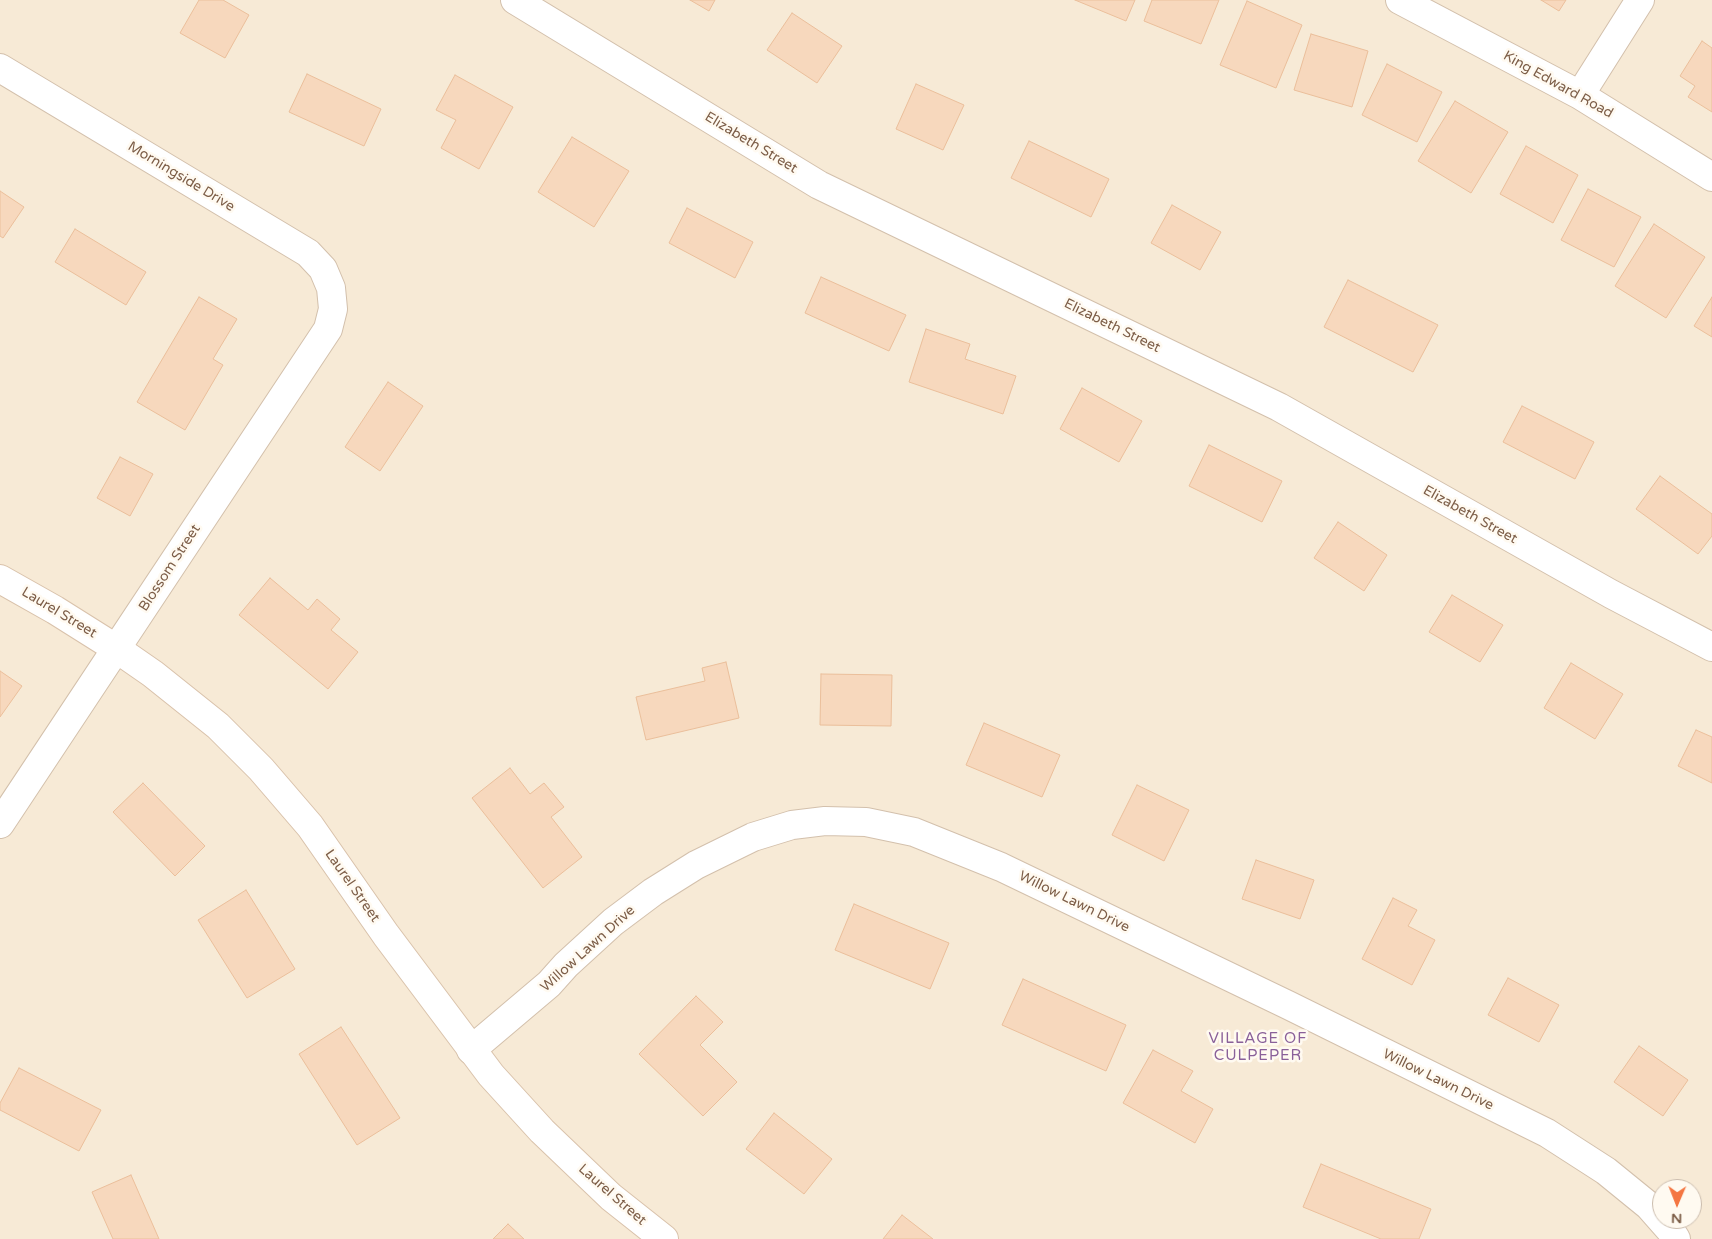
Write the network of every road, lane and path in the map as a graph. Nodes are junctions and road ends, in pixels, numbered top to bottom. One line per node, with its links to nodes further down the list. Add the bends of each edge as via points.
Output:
1 (515, 0): 9 (street, Elizabeth Street, via 819,185 1279,408)
2 (1400, 0): 5 (street, King Edward Road)
3 (1640, 0): 5 (street)
4 (0, 68): 7 (street, Morningside Drive, via 308,253 323,268 332,288)
5 (1580, 95): 6 (street, King Edward Road)
6 (1712, 177)
7 (333, 309): 10 (street, Blossom Street, via 328,330)
8 (0, 579): 10 (street, Laurel Street)
9 (1712, 647)
10 (117, 649): 11 (street, Blossom Street); 12 (street, Laurel Street, via 218,726 261,769 310,826)
11 (0, 824)
12 (471, 1050): 13 (street, Laurel Street, via 542,1131 611,1197); 14 (street, Willow Lawn Drive, via 549,984 613,922 696,865 753,837 792,826 824,821 866,822 914,832 1000,867 1546,1133 1606,1171 1649,1206)
13 (664, 1239)
14 (1676, 1239)

